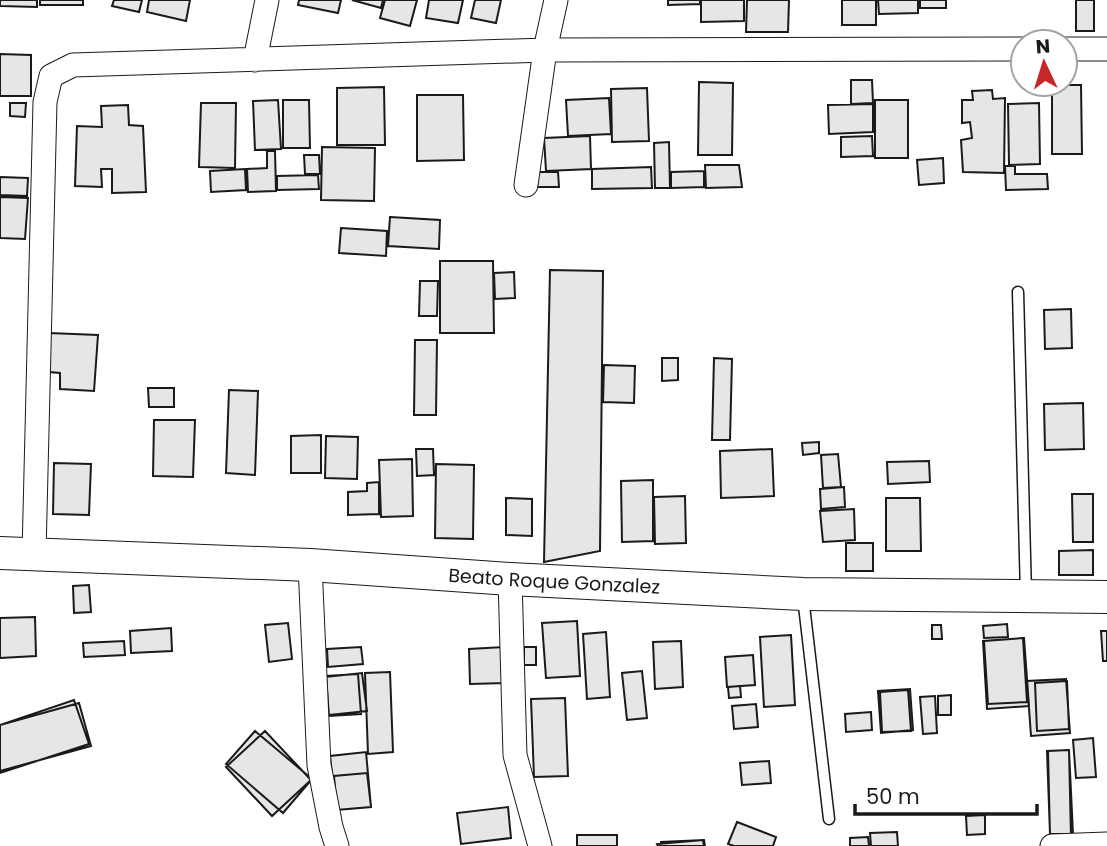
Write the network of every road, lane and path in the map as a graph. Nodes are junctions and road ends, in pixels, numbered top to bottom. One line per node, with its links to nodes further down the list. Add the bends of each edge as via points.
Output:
1 (267, 0): 7 (street)
2 (556, 0): 6 (street)
3 (1009, 49): 6 (street)
4 (1079, 49): 5 (street)
5 (1107, 49)
6 (545, 50): 7 (street); 8 (street)
7 (255, 60): 11 (street, via 73,65 51,76 46,102)
8 (526, 185)
9 (1018, 292): 15 (lane)
10 (0, 553): 11 (street, Beato Roque Gonzalez)
11 (34, 554): 12 (street, Beato Roque Gonzalez)
12 (310, 565): 13 (street, Beato Roque Gonzalez); 19 (street, via 319,765)
13 (510, 579): 14 (street, Beato Roque Gonzalez); 20 (street, via 515,755)
14 (803, 594): 15 (street, Beato Roque Gonzalez); 17 (lane)
15 (1026, 597): 16 (street, Beato Roque Gonzalez)
16 (1107, 597)
17 (829, 819)
18 (1107, 844): 21 (street)
19 (337, 846)
20 (540, 846)
21 (1052, 846)

